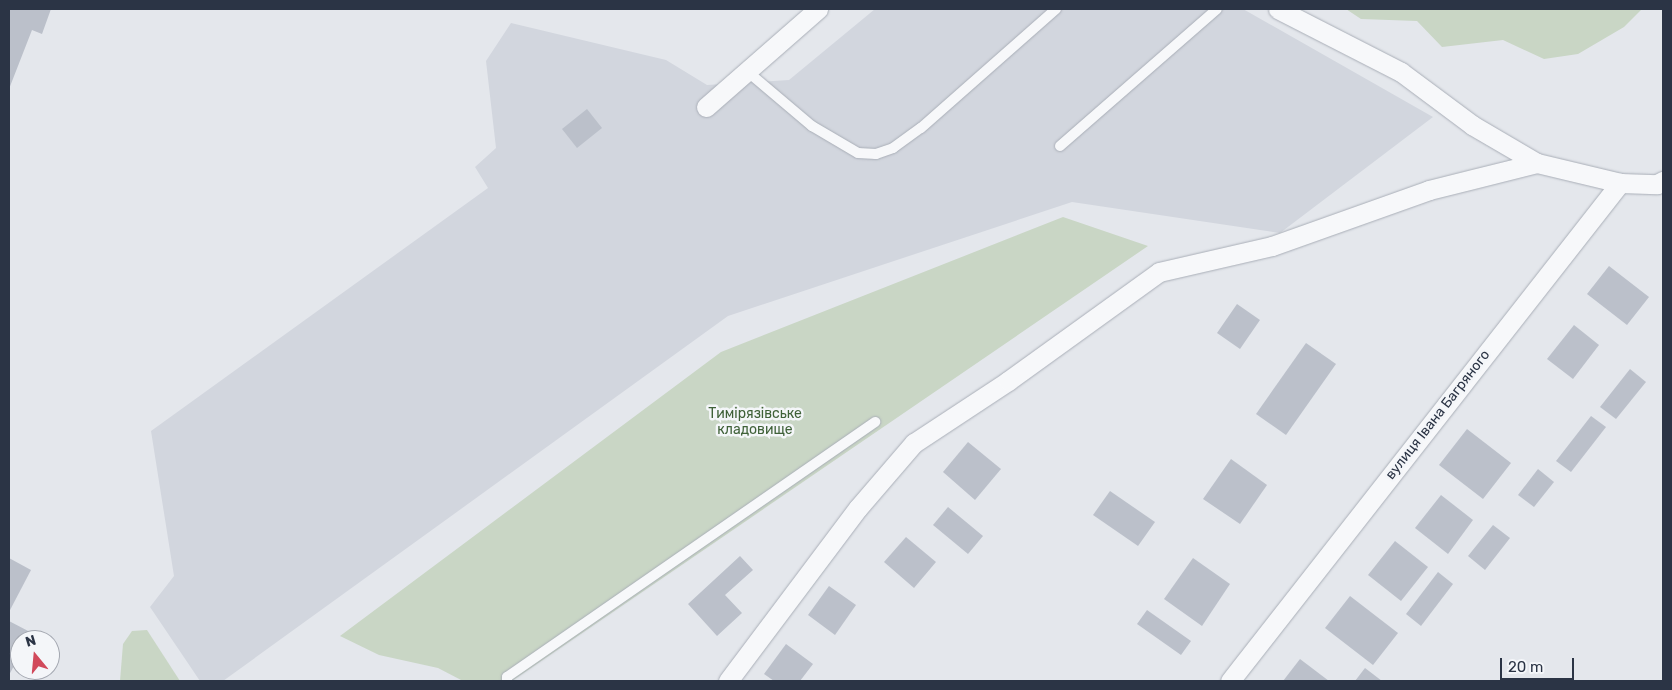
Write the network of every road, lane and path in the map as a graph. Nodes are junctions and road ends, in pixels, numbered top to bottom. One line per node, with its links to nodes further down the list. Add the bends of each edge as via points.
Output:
1 (818, 9): 5 (street)
2 (1056, 9): 5 (lane, via 921,128 893,148 876,154 858,153 812,126)
3 (1217, 9): 7 (lane)
4 (1278, 9): 8 (street, via 1401,72 1472,125)
5 (748, 72): 6 (street)
6 (706, 107)
7 (1060, 146)
8 (1537, 163): 10 (street); 13 (street, via 1429,190 1272,246 1159,272 1008,381 914,443 858,508)
9 (1663, 181): 10 (street, via 1657,184)
10 (1620, 183): 14 (street, вулиця Івана Багряного)
11 (875, 422): 12 (lane, via 507,677)
12 (507, 681)
13 (728, 681)
14 (1230, 681)

